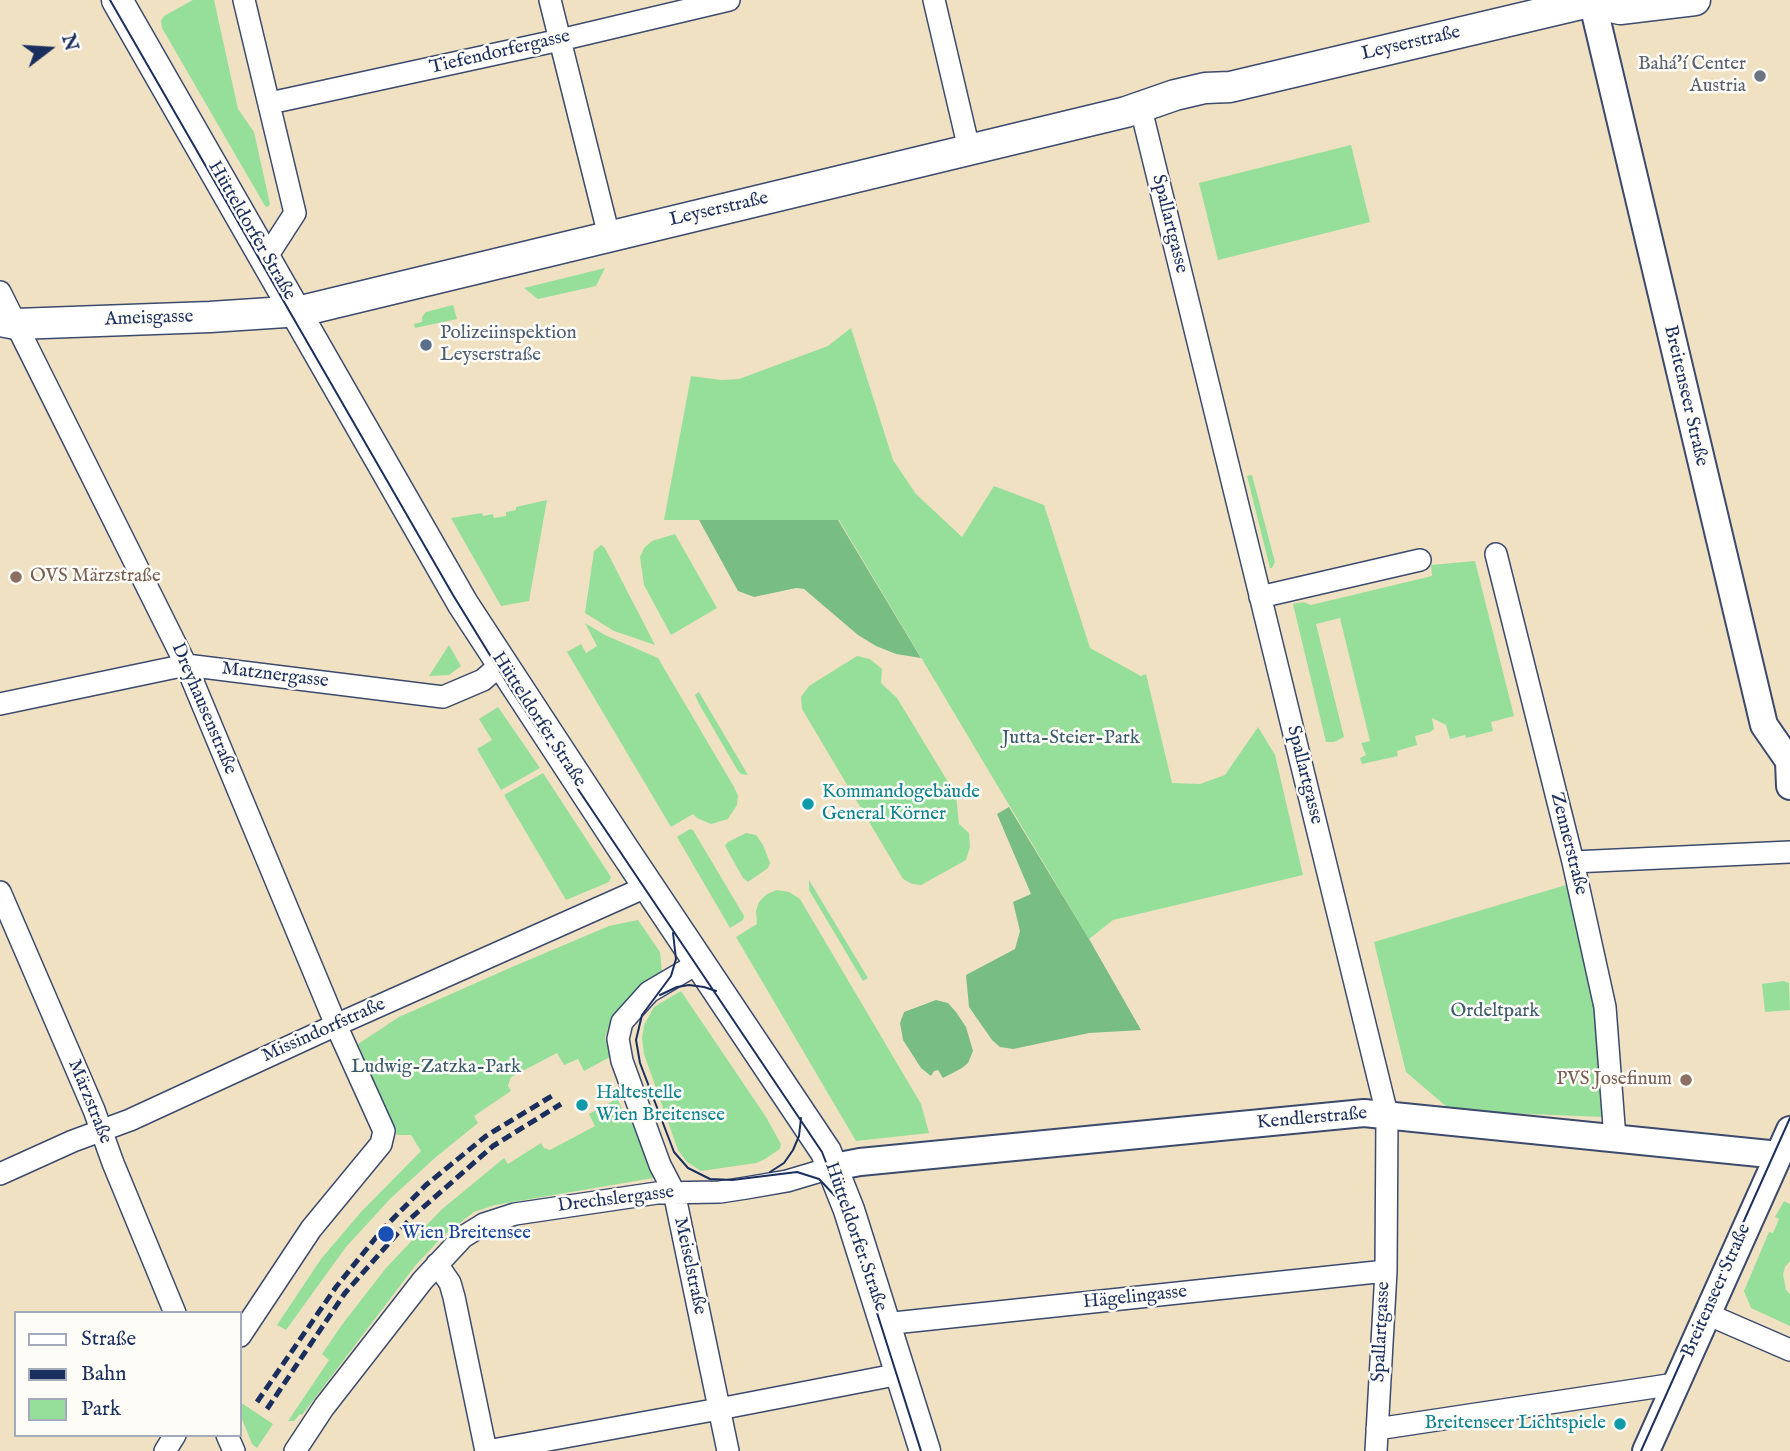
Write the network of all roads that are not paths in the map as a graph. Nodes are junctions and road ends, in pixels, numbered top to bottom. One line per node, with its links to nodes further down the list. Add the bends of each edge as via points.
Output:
1 (117, 0): 13 (main road, Hütteldorfer Straße)
2 (244, 0): 9 (street)
3 (550, 0): 8 (street)
4 (729, 0): 8 (street, Tiefendorfergasse)
5 (934, 0): 11 (street)
6 (1695, 0): 7 (main road, via 1620,9)
7 (1594, 1): 10 (main road, Leyserstraße, via 1230,88 1178,108); 23 (street, Breitenseer Straße, via 1764,725 1789,761)
8 (560, 40): 9 (street, Tiefendorfergasse); 12 (street)
9 (270, 103): 13 (street, via 295,213)
10 (1141, 108): 11 (main road, Leyserstraße); 19 (street, Spallartgasse)
11 (969, 149): 12 (main road, Leyserstraße)
12 (609, 236): 15 (main road, Leyserstraße)
13 (266, 258): 15 (main road, Hütteldorfer Straße)
14 (0, 292): 16 (street, Dreyhausenstraße)
15 (297, 311): 16 (main road, Ameisgasse); 20 (main road, Hütteldorfer Straße)
16 (8, 322): 21 (street, Dreyhausenstraße)
17 (1496, 554): 25 (street, Zennerstraße)
18 (1420, 560): 19 (street)
19 (1260, 597): 30 (street, Spallartgasse)
20 (501, 664): 21 (street, Matznergasse, via 483,680 443,697); 26 (main road, Hütteldorfer Straße)
21 (186, 665): 22 (street, Matznergasse); 29 (street, Dreyhausenstraße)
22 (0, 704)
23 (1790, 786)
24 (1790, 852): 25 (street)
25 (1573, 862): 32 (street, Zennerstraße, via 1605,1007)
26 (648, 886): 28 (main road, Hütteldorfer Straße); 29 (street, Missindorfstraße)
27 (0, 892): 31 (street, Märzstraße)
28 (700, 962): 34 (main road, Hütteldorfer Straße); 36 (street, Meiselstraße, via 649,992 619,1030 622,1061)
29 (336, 1025): 31 (street, Missindorfstraße); 42 (street, Dreyhausenstraße, via 385,1135 303,1240)
30 (1387, 1114): 32 (street, Kendlerstraße); 34 (street, Kendlerstraße, via 1108,1137); 38 (street, Spallartgasse)
31 (102, 1131): 35 (street, Missindorfstraße); 39 (street, Märzstraße)
32 (1615, 1139): 33 (street, Kendlerstraße)
33 (1787, 1147): 40 (street, Breitenseer Straße)
34 (834, 1167): 36 (street, Drechslergasse, via 787,1181 720,1192); 41 (main road, Hütteldorfer Straße)
35 (0, 1174)
36 (674, 1192): 37 (street, Drechslergasse, via 498,1218 472,1231); 46 (street, Meiselstraße)
37 (437, 1264): 48 (street, Drechslergasse, via 324,1407); 49 (street, via 454,1297)
38 (1386, 1271): 41 (street, Hägelingasse); 47 (street, Spallartgasse)
39 (174, 1311)
40 (1707, 1314): 43 (street); 45 (street, Breitenseer Straße)
41 (884, 1324): 44 (main road, Hütteldorfer Straße)
42 (242, 1333)
43 (1790, 1350)
44 (900, 1374): 46 (street); 51 (main road, Hütteldorfer Straße)
45 (1675, 1384): 47 (street); 53 (street, Breitenseer Straße)
46 (719, 1409): 49 (street); 50 (street, Meiselstraße)
47 (1377, 1429): 52 (street, Spallartgasse)
48 (295, 1451)
49 (486, 1451)
50 (728, 1451)
51 (925, 1451)
52 (1376, 1451)
53 (1646, 1451)

